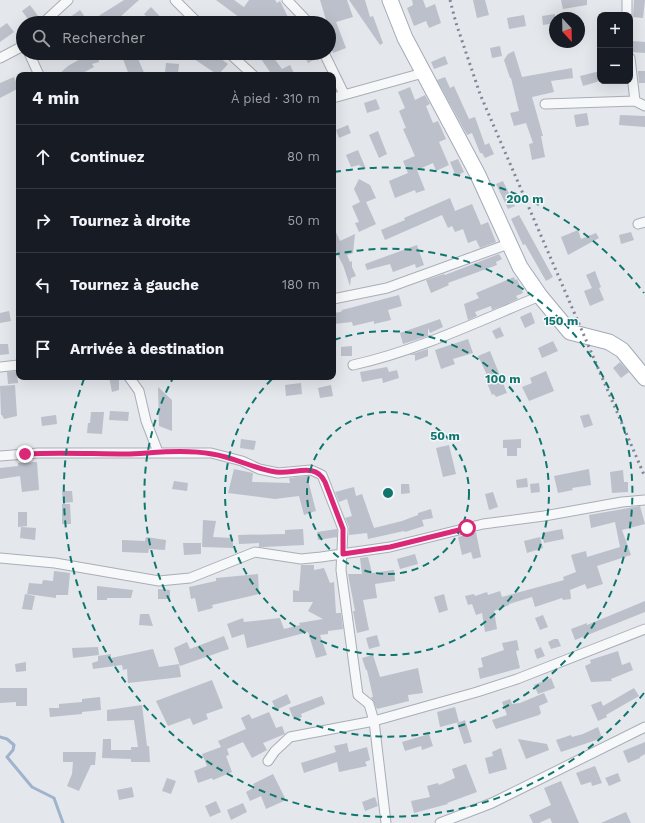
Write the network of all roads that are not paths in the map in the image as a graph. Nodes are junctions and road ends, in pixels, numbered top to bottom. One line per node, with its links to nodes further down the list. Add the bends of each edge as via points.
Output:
1 (68, 0): 7 (street)
2 (175, 0): 8 (street)
3 (287, 0): 9 (street)
4 (390, 0): 18 (main road, via 394,15)
5 (627, 0): 6 (street)
6 (627, 12)
7 (50, 16)
8 (191, 16)
9 (302, 16)
10 (16, 50): 11 (street)
11 (0, 58)
12 (32, 60): 15 (street)
13 (237, 60): 16 (street)
14 (327, 60): 17 (street)
15 (38, 72)
16 (250, 72)
17 (333, 72)
18 (423, 73): 21 (street); 26 (main road)
19 (336, 78): 21 (street)
20 (633, 84): 23 (street)
21 (344, 94): 22 (street)
22 (336, 97)
23 (635, 101): 24 (street); 25 (street)
24 (545, 104)
25 (645, 106)
26 (511, 243): 27 (main road, via 520,266); 28 (street, via 387,288)
27 (540, 296): 30 (street, via 392,355); 32 (main road, via 570,332 609,342 622,350)
28 (336, 298)
29 (16, 365): 31 (street)
30 (353, 365)
31 (0, 367)
32 (645, 378)
33 (131, 380): 34 (street, via 139,391 146,421)
34 (158, 452): 35 (street, via 38,453); 37 (street, via 211,453 278,473 311,470 318,472 322,475 343,529)
35 (0, 456)
36 (645, 500): 37 (street, via 483,524 390,547)
37 (343, 554): 38 (street, via 301,559 255,552 190,578 159,581); 40 (street, via 343,592 358,695 369,704)
38 (0, 558)
39 (645, 629): 40 (street, via 517,679)
40 (374, 721): 42 (street, via 290,737 274,751); 43 (street)
41 (645, 727): 44 (street, via 492,803)
42 (268, 761)
43 (386, 823)
44 (440, 823)

